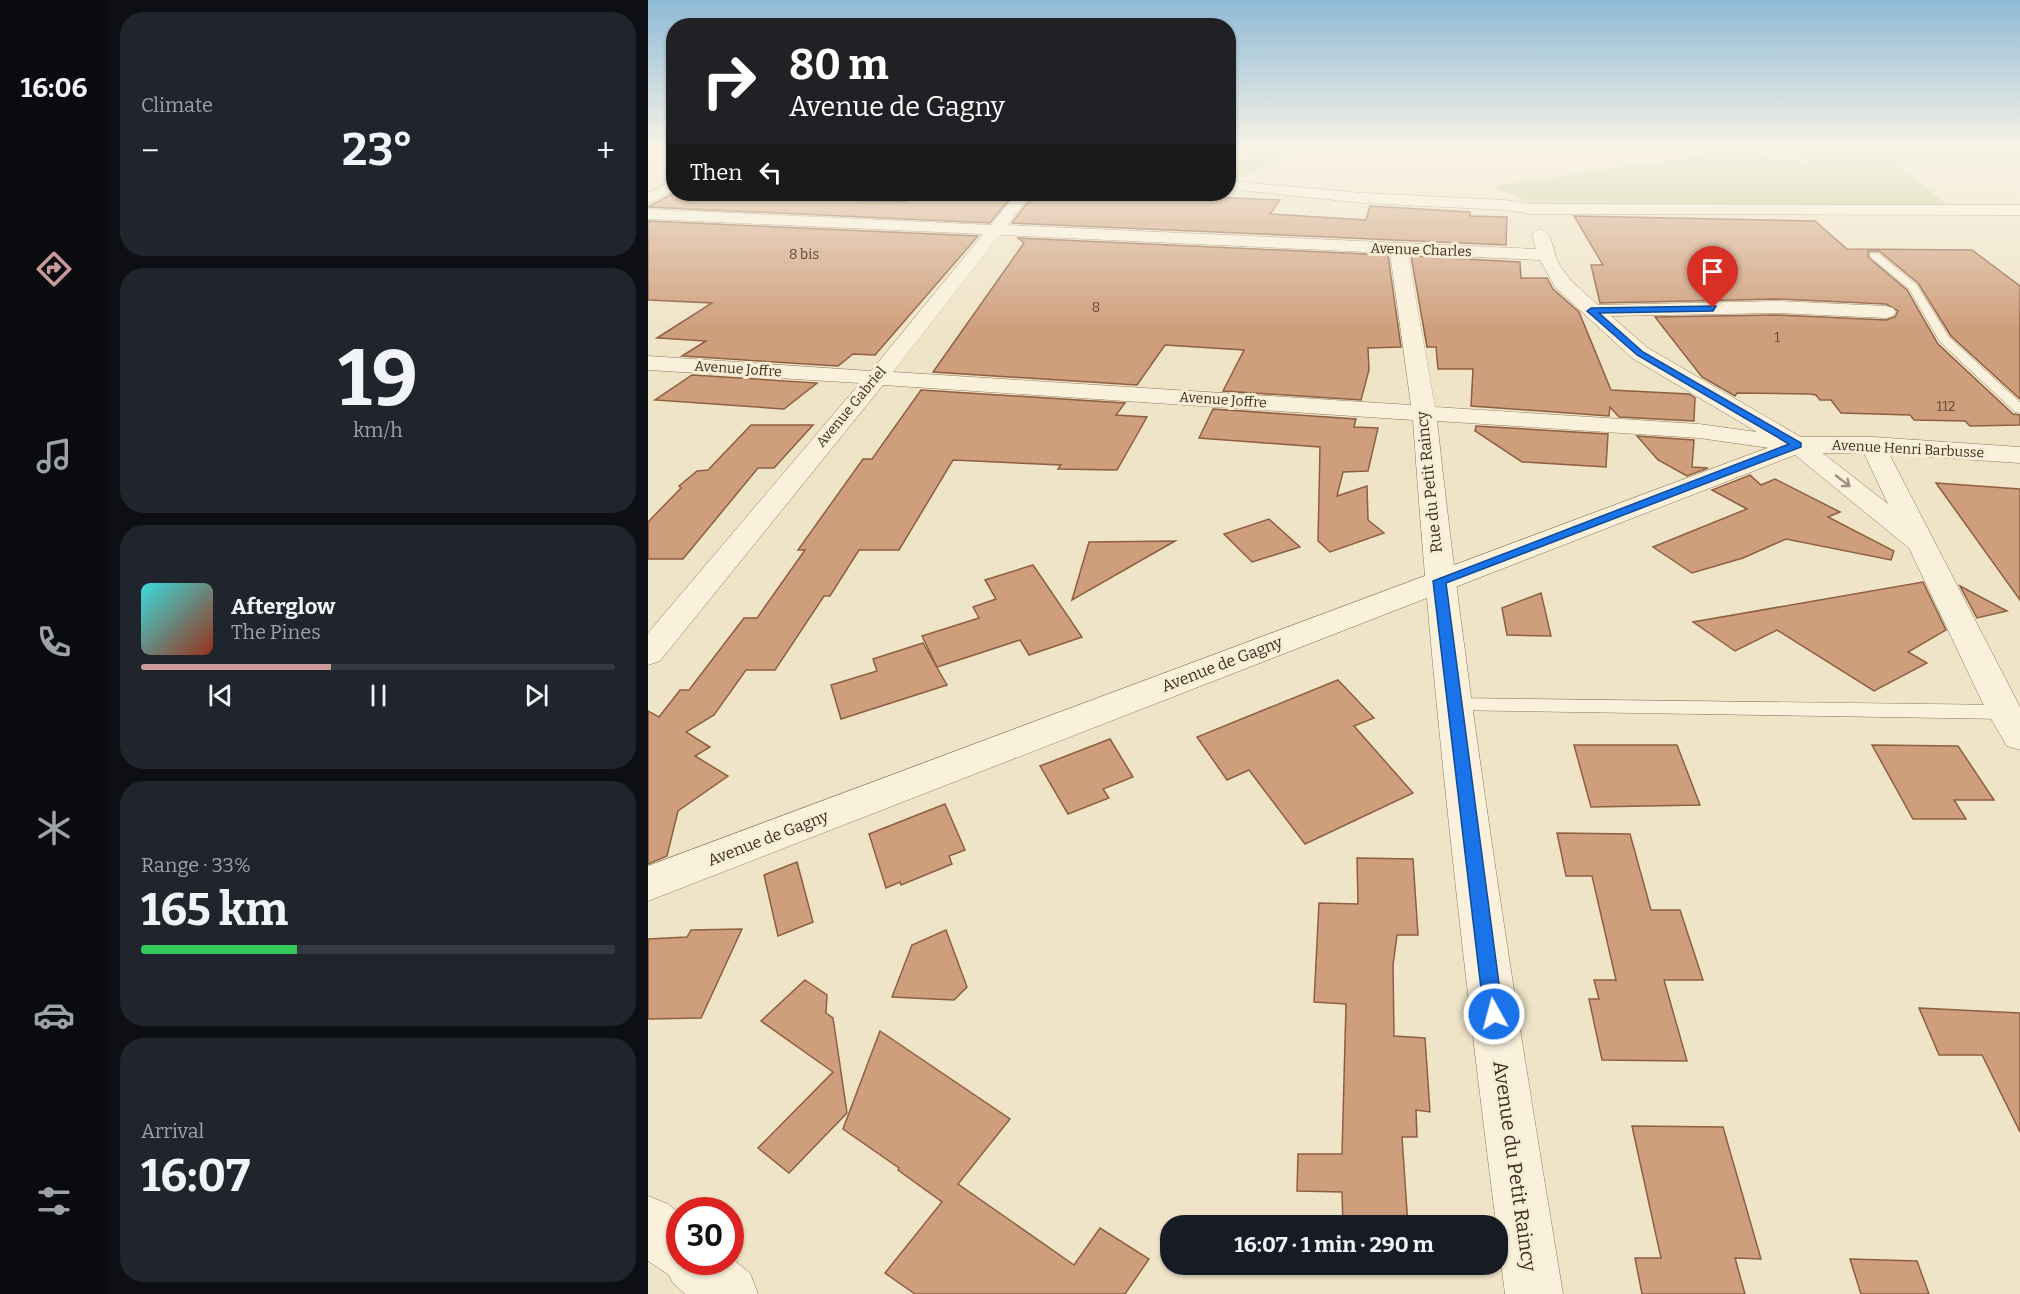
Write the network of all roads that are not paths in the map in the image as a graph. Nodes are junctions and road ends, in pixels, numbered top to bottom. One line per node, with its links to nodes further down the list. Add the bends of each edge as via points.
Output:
1 (1012, 208): 6 (street, Avenue Gabriel)
2 (1527, 208): 3 (street)
3 (1532, 209): 4 (street); 8 (street)
4 (2020, 210)
5 (648, 214): 6 (street, Avenue Charles)
6 (994, 229): 7 (street, Avenue Charles); 13 (street, Avenue Gabriel)
7 (1398, 249): 8 (street, Avenue Charles); 15 (street, Rue du Petit Raincy)
8 (1546, 255): 10 (street, via 1562,283)
9 (1874, 255): 14 (lane, via 1913,287 1944,339)
10 (1591, 311): 11 (street, via 1777,307); 16 (street, via 1640,354)
11 (1886, 312)
12 (648, 363): 13 (street, Avenue Joffre)
13 (876, 378): 15 (street, Avenue Joffre); 21 (street, Avenue Gabriel)
14 (2020, 409)
15 (1424, 413): 16 (street, Avenue Joffre, via 1699,431); 20 (street, Rue du Petit Raincy)
16 (1797, 445): 17 (street, Avenue Henri Barbusse); 19 (street, one-way to 19); 20 (street, Avenue de Gagny)
17 (1873, 445): 18 (street, Avenue Henri Barbusse); 19 (street)
18 (2020, 455)
19 (1921, 543): 23 (street)
20 (1439, 581): 22 (street, Rue du Petit Raincy); 24 (street, Avenue de Gagny)
21 (648, 654)
22 (1455, 705): 23 (lane); 25 (street, Rue du Petit Raincy)
23 (2012, 724)
24 (648, 884)
25 (1496, 1037): 30 (street, Avenue du Petit Raincy)
26 (648, 1224): 27 (street)
27 (666, 1239)
28 (707, 1275): 29 (street)
29 (729, 1294)
30 (1534, 1294)

